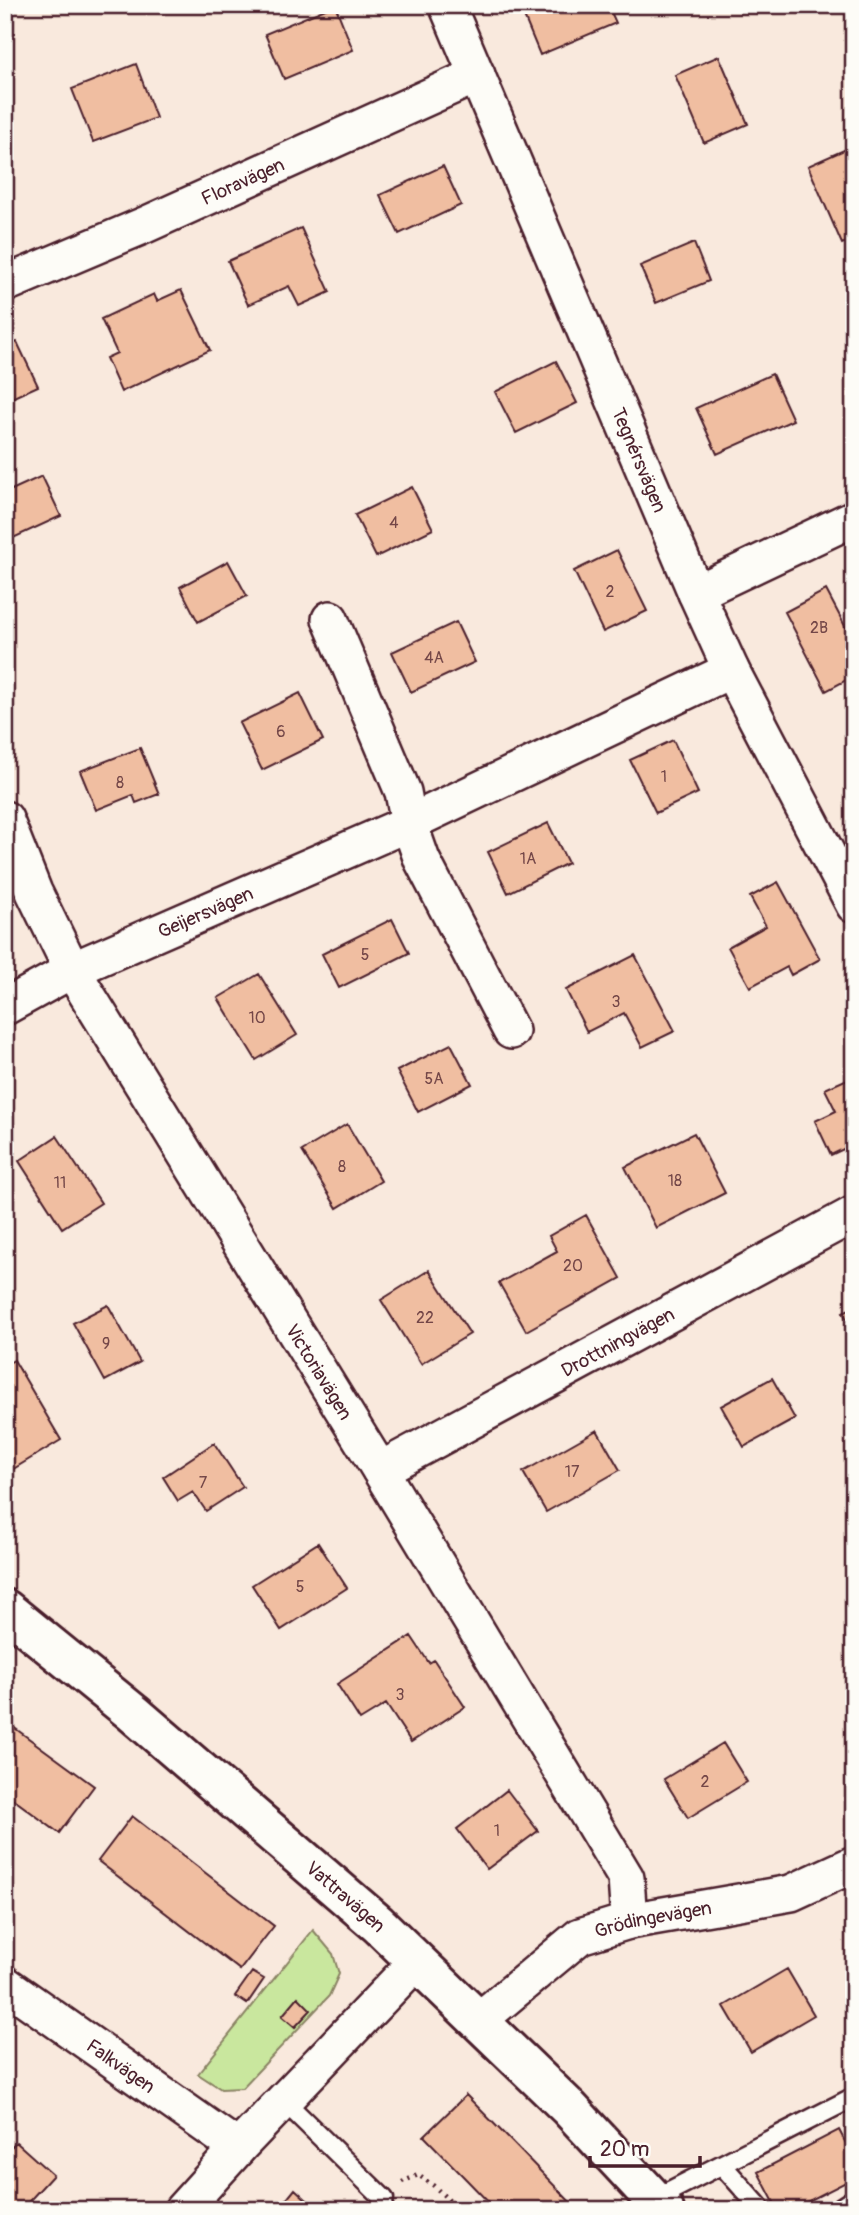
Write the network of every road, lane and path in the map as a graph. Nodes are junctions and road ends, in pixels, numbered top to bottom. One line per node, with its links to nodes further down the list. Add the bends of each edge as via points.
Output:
1 (447, 5): 2 (street, Tegnérsvägen)
2 (477, 75): 3 (street, Floravägen); 5 (street, Tegnérsvägen)
3 (5, 284)
4 (854, 519): 5 (street)
5 (696, 593): 7 (street, Tegnérsvägen)
6 (330, 619): 9 (street, via 403,792)
7 (731, 670): 9 (street, Geijersvägen); 10 (street, Tegnérsvägen)
8 (5, 819): 11 (street, Victoriavägen)
9 (409, 823): 11 (street, Geijersvägen); 13 (street, via 422,860)
10 (854, 905)
11 (72, 970): 12 (street, Geijersvägen); 15 (street, Victoriavägen)
12 (5, 1007)
13 (511, 1031)
14 (854, 1214): 15 (street, Drottningvägen)
15 (380, 1470): 18 (street, Victoriavägen, via 626,1878)
16 (5, 1609): 19 (street, Vattravägen, via 245,1809)
17 (854, 1864): 18 (street, Grödingevägen, via 791,1893)
18 (629, 1921): 21 (street, Grödingevägen, via 580,1937)
19 (416, 1962): 21 (street, Vattravägen); 23 (street)
20 (5, 1984): 24 (street, Falkvägen)
21 (478, 2021): 28 (street, Vattravägen, via 569,2108)
22 (854, 2098): 25 (lane)
23 (283, 2100): 24 (street); 26 (lane)
24 (238, 2148): 29 (street)
25 (722, 2165): 28 (lane); 31 (lane)
26 (384, 2199): 30 (path, via 403,2180 418,2175)
27 (854, 2199): 32 (lane)
28 (659, 2204)
29 (182, 2210)
30 (458, 2210)
31 (762, 2210)
32 (837, 2210)

